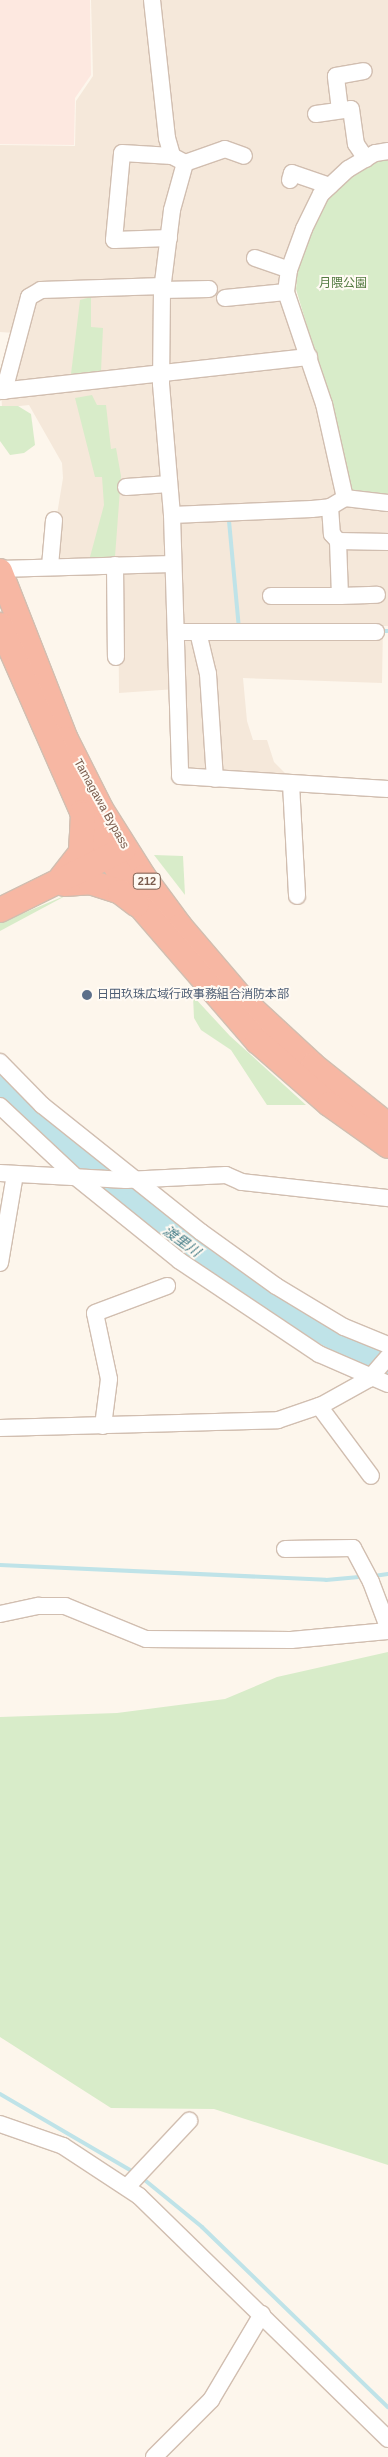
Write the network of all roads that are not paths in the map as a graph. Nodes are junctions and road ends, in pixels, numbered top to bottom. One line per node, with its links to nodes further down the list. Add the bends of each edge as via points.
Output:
1 (152, 0): 8 (street)
2 (364, 71): 3 (street, via 336,76)
3 (340, 110): 4 (street); 7 (street, via 351,109 356,144)
4 (316, 114)
5 (388, 151): 7 (street)
6 (244, 156): 8 (street, via 226,149)
7 (366, 158): 10 (street)
8 (179, 159): 11 (street); 11 (street, via 122,153 114,240)
9 (290, 180): 10 (street, via 292,173)
10 (330, 186): 13 (street, via 322,194 304,229)
11 (169, 238): 14 (street)
12 (255, 258): 13 (street)
13 (289, 270): 16 (street)
14 (163, 288): 15 (street); 19 (street); 20 (street, via 41,290 29,297)
15 (209, 288)
16 (286, 292): 17 (street); 18 (street)
17 (225, 298)
18 (309, 357): 19 (street); 23 (street)
19 (161, 374): 20 (street); 21 (street)
20 (2, 391)
21 (169, 484): 22 (street); 26 (street)
22 (126, 487)
23 (345, 498): 24 (street); 25 (street)
24 (388, 503)
25 (330, 507): 26 (street); 28 (street, via 332,534)
26 (172, 515): 30 (street)
27 (54, 520): 32 (street)
28 (338, 541): 29 (street); 36 (street)
29 (388, 542)
30 (173, 564): 31 (street); 38 (street)
31 (115, 565): 32 (street); 41 (street)
32 (50, 566): 33 (street)
33 (0, 570): 46 (highway, Tamagawa Bypass / 212, via 66,739)
34 (377, 595): 36 (street)
35 (271, 596): 36 (street)
36 (340, 596)
37 (0, 625): 45 (highway, Tamagawa Bypass / 212)
38 (177, 632): 39 (street); 42 (street, via 180,776)
39 (198, 632): 40 (street); 42 (street, via 208,674)
40 (376, 632)
41 (116, 657)
42 (215, 779): 43 (street)
43 (291, 784): 44 (street); 48 (street)
44 (388, 789)
45 (84, 814): 46 (highway, Tamagawa Bypass / 212); 47 (highway, via 81,852)
46 (118, 853): 47 (highway); 49 (highway, Tamagawa Bypass / 212); 53 (highway, Tamagawa Bypass / 212, via 244,1001 313,1066)
47 (53, 886): 49 (highway, via 90,882 120,892); 50 (highway)
48 (297, 896)
49 (140, 906): 54 (highway, Tamagawa Bypass / 212, via 257,1041 330,1104)
50 (0, 910)
51 (0, 1062): 57 (street, via 42,1105)
52 (0, 1106): 56 (street)
53 (388, 1125)
54 (388, 1146)
55 (8, 1174): 56 (street); 59 (street)
56 (77, 1178): 57 (street); 63 (street, via 180,1262 319,1354)
57 (130, 1180): 58 (street, via 226,1175 242,1182); 61 (street, via 276,1286 344,1326)
58 (388, 1198)
59 (0, 1263)
60 (167, 1286): 66 (street, via 95,1313 109,1379)
61 (388, 1345)
62 (388, 1356): 63 (street)
63 (369, 1379): 64 (street); 65 (street)
64 (388, 1384)
65 (319, 1406): 66 (street, via 278,1420 253,1424); 68 (street)
66 (103, 1426): 67 (street)
67 (0, 1428)
68 (371, 1476)
69 (285, 1549): 71 (street, via 353,1548 369,1577)
70 (0, 1614): 72 (street, via 39,1606 65,1606 146,1639 291,1640)
71 (388, 1627)
72 (388, 1631)
73 (188, 2121): 75 (street)
74 (0, 2124): 75 (street, via 63,2146)
75 (133, 2182): 76 (street)
76 (262, 2314): 77 (street); 78 (street, via 211,2400)
77 (388, 2439)
78 (154, 2457)

